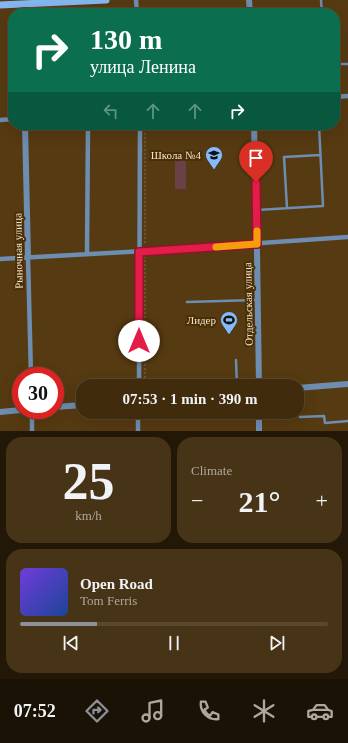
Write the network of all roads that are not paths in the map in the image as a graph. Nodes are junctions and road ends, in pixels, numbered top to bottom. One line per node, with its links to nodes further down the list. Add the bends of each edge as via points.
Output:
1 (106, 0): 2 (main road)
2 (23, 2): 3 (main road)
3 (0, 5)
4 (25, 130): 16 (street, Рыночная улица)
5 (88, 130): 15 (street)
6 (140, 130): 14 (street)
7 (254, 130): 11 (street, Отдельская улица)
8 (318, 130): 9 (lane)
9 (320, 155): 10 (lane, via 323,206); 10 (lane, via 284,157)
10 (288, 208): 11 (lane)
11 (256, 210): 13 (street, Отдельская улица)
12 (348, 237): 13 (street)
13 (257, 244): 14 (street); 18 (street, Отдельская улица)
14 (139, 252): 15 (street); 22 (street)
15 (87, 254): 16 (street)
16 (28, 257): 17 (street); 21 (street, Рыночная улица)
17 (0, 259)
18 (258, 300): 19 (lane); 24 (street, Отдельская улица)
19 (188, 302)
20 (236, 360): 23 (lane)
21 (31, 367)
22 (139, 379)
23 (237, 379)
24 (259, 379)
25 (348, 384): 26 (street)
26 (304, 387)
27 (64, 406): 28 (street)
28 (76, 406)
29 (12, 411): 30 (street)
30 (0, 412)
31 (304, 417): 35 (lane, via 324,416 325,423)
32 (32, 419): 36 (street)
33 (138, 419): 37 (street)
34 (259, 419): 38 (street)
35 (348, 421)
36 (32, 431)
37 (138, 431)
38 (259, 431)

